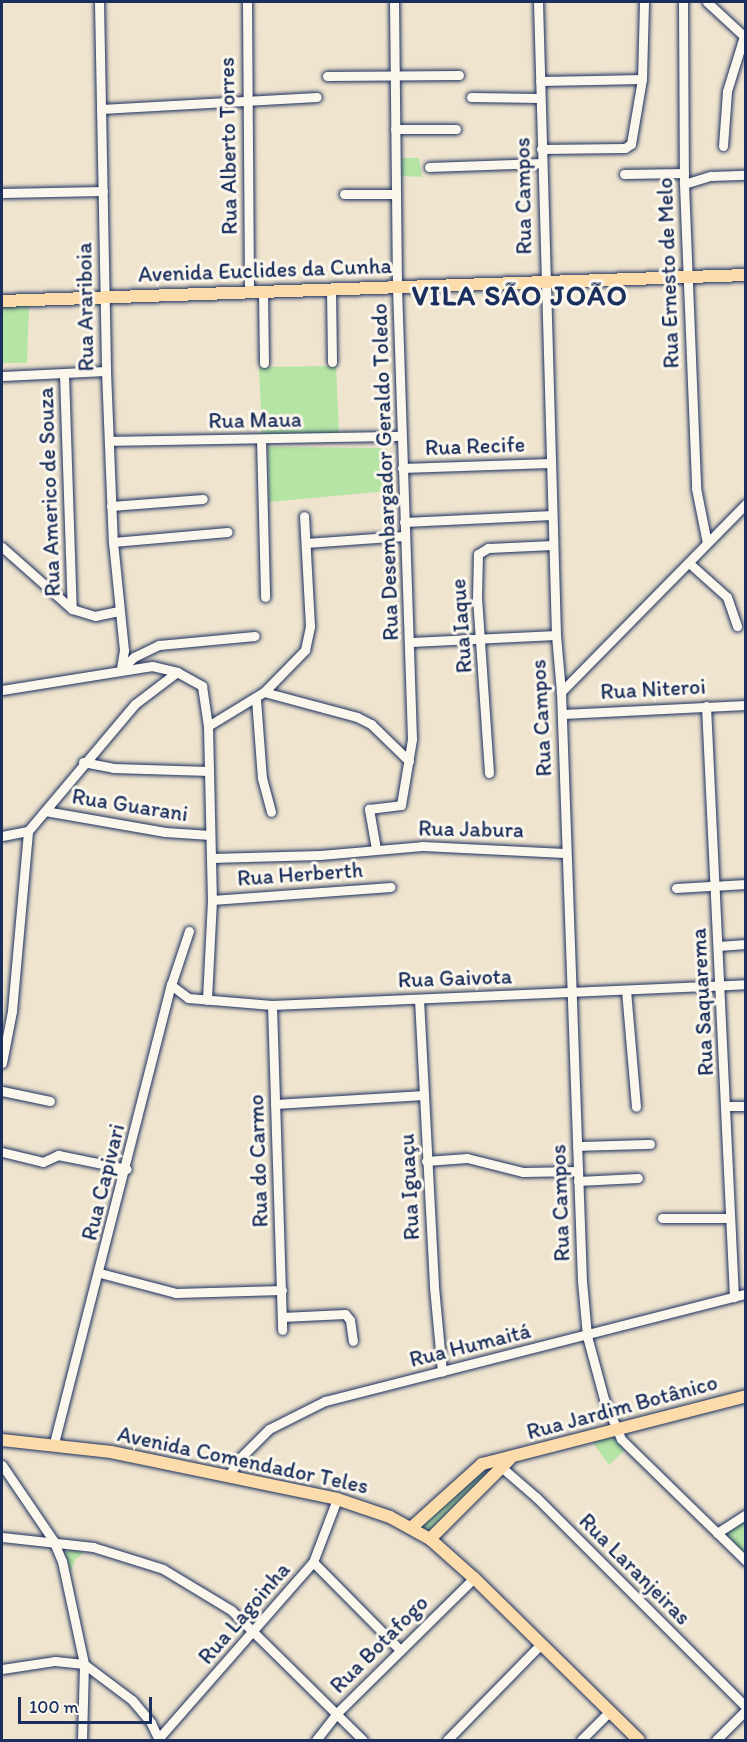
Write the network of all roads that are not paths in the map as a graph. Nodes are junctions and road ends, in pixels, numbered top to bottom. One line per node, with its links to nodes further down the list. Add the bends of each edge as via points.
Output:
1 (99, 2): 18 (street, Rua Arariboia)
2 (247, 2): 17 (street, Rua Alberto Torres)
3 (394, 2): 9 (street, Rua Desembargador Geraldo Toledo)
4 (538, 2): 13 (street, Rua Campos)
5 (644, 2): 12 (street)
6 (683, 2): 25 (street, Rua Ernesto de Melo)
7 (707, 2): 8 (street)
8 (745, 37): 21 (street, via 727,91)
9 (394, 75): 10 (street); 11 (street); 19 (street, Rua Desembargador Geraldo Toledo)
10 (459, 75)
11 (327, 76)
12 (642, 79): 13 (street); 22 (street, via 633,138 626,148)
13 (540, 81): 16 (street, Rua Campos)
14 (317, 97): 17 (street)
15 (471, 97): 16 (street)
16 (540, 98): 22 (street, Rua Campos)
17 (246, 99): 18 (street); 38 (street, Rua Alberto Torres)
18 (101, 109): 29 (street, Rua Arariboia)
19 (394, 129): 20 (street); 32 (street, Rua Desembargador Geraldo Toledo)
20 (456, 129)
21 (723, 146)
22 (541, 149): 23 (street, Rua Campos)
23 (542, 163): 24 (street); 35 (street, Rua Campos)
24 (429, 167)
25 (684, 173): 26 (street); 28 (street, Rua Ernesto de Melo)
26 (624, 174)
27 (746, 174): 28 (street, via 711,176)
28 (684, 184): 34 (street, Rua Ernesto de Melo)
29 (103, 191): 30 (street); 40 (street, Rua Arariboia)
30 (2, 193)
31 (344, 194): 32 (street)
32 (395, 194): 36 (street, Rua Desembargador Geraldo Toledo)
33 (746, 275): 34 (main road, Avenida Euclides da Cunha)
34 (690, 277): 35 (main road, Avenida Euclides da Cunha); 62 (street, Rua Ernesto de Melo, via 696,488)
35 (544, 281): 36 (main road, Avenida Euclides da Cunha); 50 (street, Rua Campos)
36 (397, 287): 37 (main road, Avenida Euclides da Cunha); 47 (street, Rua Desembargador Geraldo Toledo)
37 (331, 289): 39 (main road, Avenida Euclides da Cunha); 42 (street)
38 (249, 291): 39 (main road, Avenida Euclides da Cunha); 40 (main road, Avenida Euclides da Cunha)
39 (263, 291): 43 (street)
40 (105, 296): 41 (main road, Avenida Euclides da Cunha); 44 (street, Rua Arariboia)
41 (2, 301)
42 (332, 362)
43 (264, 363)
44 (106, 371): 45 (street); 49 (street, Rua Arariboia)
45 (64, 374): 46 (street); 67 (street, Rua Americo de Souza)
46 (2, 376)
47 (401, 436): 48 (street, Rua Maua); 51 (street, Rua Desembargador Geraldo Toledo)
48 (261, 439): 49 (street, Rua Maua); 66 (street)
49 (109, 441): 54 (street, Rua Arariboia)
50 (550, 463): 51 (street, Rua Recife); 55 (street, Rua Campos)
51 (402, 468): 57 (street, Rua Desembargador Geraldo Toledo)
52 (203, 499): 54 (street)
53 (746, 504): 62 (street)
54 (111, 506): 60 (street, Rua Arariboia)
55 (552, 515): 57 (street); 63 (street, Rua Campos)
56 (304, 516): 61 (street)
57 (404, 522): 59 (street, Rua Desembargador Geraldo Toledo)
58 (228, 532): 60 (street)
59 (404, 536): 61 (street); 73 (street, Rua Desembargador Geraldo Toledo)
60 (113, 542): 68 (street, Rua Arariboia)
61 (306, 543): 77 (street, via 308,641 297,661)
62 (707, 543): 65 (street)
63 (553, 545): 70 (street, Rua Campos); 72 (street, Rua Iaque, via 488,548 478,554)
64 (2, 547): 67 (street)
65 (689, 563): 69 (street, via 727,597); 78 (street)
66 (265, 597)
67 (72, 609): 68 (street, via 94,616)
68 (118, 611): 74 (street, Rua Arariboia, via 124,650)
69 (737, 626)
70 (556, 635): 72 (street); 78 (street, Rua Campos)
71 (255, 636): 74 (street, via 159,645 134,657)
72 (480, 638): 73 (street); 87 (street, Rua Iaque)
73 (411, 642): 84 (street, Rua Desembargador Geraldo Toledo)
74 (121, 669): 75 (street, via 152,666); 76 (street)
75 (177, 672): 83 (street, via 202,686); 85 (street, via 135,704)
76 (2, 690)
77 (264, 692): 79 (street); 84 (street, via 357,717 371,724)
78 (561, 692): 82 (street, Rua Campos)
79 (256, 699): 83 (street); 89 (street, via 262,778)
80 (746, 705): 81 (street, Rua Niteroi)
81 (706, 706): 82 (street, Rua Niteroi); 97 (street, Rua Saquarema)
82 (562, 714): 94 (street, Rua Campos)
83 (208, 726): 86 (street)
84 (409, 760): 93 (street, Rua Desembargador Geraldo Toledo, via 400,805 369,809)
85 (83, 762): 86 (street, via 113,768); 88 (street)
86 (209, 771): 91 (street)
87 (489, 773)
88 (45, 811): 90 (street); 91 (street, Rua Guarani, via 165,832)
89 (271, 812)
90 (28, 831): 92 (street); 112 (street, via 12,1011)
91 (210, 835): 95 (street)
92 (2, 836)
93 (376, 849): 94 (street, Rua Jabura, via 457,846); 95 (street, Rua Jabura)
94 (565, 853): 108 (street, Rua Campos)
95 (211, 858): 100 (street)
96 (746, 884): 97 (street)
97 (717, 886): 99 (street); 103 (street, Rua Saquarema)
98 (392, 887): 100 (street, Rua Herberth)
99 (676, 888)
100 (212, 900): 110 (street)
101 (189, 931): 104 (street, Rua Capivari)
102 (746, 944): 103 (street)
103 (718, 946): 106 (street, Rua Saquarema)
104 (171, 984): 110 (street, Rua Gaivota, via 188,998); 124 (street, Rua Capivari)
105 (746, 984): 106 (street, Rua Gaivota)
106 (719, 985): 107 (street, Rua Gaivota); 117 (street, Rua Saquarema)
107 (626, 990): 108 (street, Rua Gaivota); 119 (street)
108 (571, 992): 109 (street, Rua Gaivota); 121 (street, Rua Campos)
109 (419, 999): 111 (street, Rua Gaivota); 114 (street, Rua Iguaçu)
110 (207, 1000): 111 (street, Rua Gaivota)
111 (272, 1005): 116 (street, Rua do Carmo)
112 (2, 1063)
113 (2, 1091): 115 (street)
114 (424, 1095): 116 (street); 123 (street, Rua Iguaçu)
115 (50, 1101)
116 (275, 1104): 130 (street, Rua do Carmo)
117 (726, 1106): 118 (street); 128 (street, Rua Saquarema)
118 (746, 1106)
119 (636, 1107)
120 (650, 1144): 121 (street)
121 (577, 1146): 125 (street, Rua Campos)
122 (2, 1152): 124 (street, via 43,1162 58,1155)
123 (426, 1161): 125 (street, via 467,1158 523,1172); 137 (street, Rua Iguaçu)
124 (127, 1169): 129 (street, Rua Capivari)
125 (578, 1176): 126 (street); 135 (street, Rua Campos)
126 (638, 1178)
127 (662, 1218): 128 (street)
128 (730, 1218): 132 (street, Rua Saquarema)
129 (100, 1273): 130 (street, via 176,1293); 141 (street, Rua Capivari)
130 (282, 1290): 133 (street, Rua do Carmo)
131 (746, 1294): 132 (street, Rua Humaitá)
132 (734, 1297): 135 (street, Rua Humaitá)
133 (282, 1317): 134 (street, Rua do Carmo); 136 (street, via 345,1314 350,1320)
134 (282, 1330)
135 (587, 1336): 137 (street, Rua Humaitá); 139 (street, Rua Campos)
136 (353, 1341)
137 (442, 1372): 144 (street, Rua Humaitá, via 368,1388 302,1410 261,1436)
138 (746, 1396): 139 (main road, Rua Jardim Botânico)
139 (616, 1428): 142 (main road, Rua Jardim Botânico); 148 (street, Rua Campos, via 624,1444)
140 (2, 1440): 141 (main road, Avenida Comendador Teles)
141 (54, 1443): 144 (main road, Avenida Comendador Teles)
142 (502, 1463): 147 (main road, Rua Jardim Botânico, via 464,1476); 150 (main road, Rua Jardim Botânico); 160 (street, Rua Laranjeiras)
143 (2, 1465): 151 (street)
144 (228, 1477): 145 (main road, Avenida Comendador Teles)
145 (337, 1499): 147 (main road, Avenida Comendador Teles); 153 (street, Rua Lagoinha)
146 (746, 1514): 148 (street)
147 (411, 1528): 150 (main road, Avenida Comendador Teles)
148 (717, 1533): 152 (street, Rua Campos)
149 (3, 1538): 151 (street)
150 (430, 1539): 154 (main road, Avenida Comendador Teles)
151 (53, 1540): 155 (street, via 93,1547 163,1569 212,1597); 158 (street, via 69,1586)
152 (746, 1561)
153 (313, 1562): 155 (street, Rua Lagoinha); 157 (street)
154 (474, 1578): 156 (main road, Avenida Comendador Teles); 157 (street, Rua Botafogo)
155 (251, 1631): 162 (street); 164 (street, Rua Lagoinha)
156 (541, 1644): 161 (main road, Avenida Comendador Teles); 167 (street)
157 (400, 1650): 162 (street, Rua Botafogo)
158 (84, 1664): 159 (street, via 46,1662); 163 (street); 164 (street, via 132,1700)
159 (2, 1669)
160 (746, 1708): 170 (street)
161 (610, 1711): 168 (street); 169 (main road, Avenida Comendador Teles)
162 (336, 1714): 165 (street, Rua Botafogo); 166 (street)
163 (82, 1740)
164 (158, 1740)
165 (316, 1740)
166 (363, 1740)
167 (447, 1740)
168 (581, 1740)
169 (639, 1740)
170 (716, 1740)

